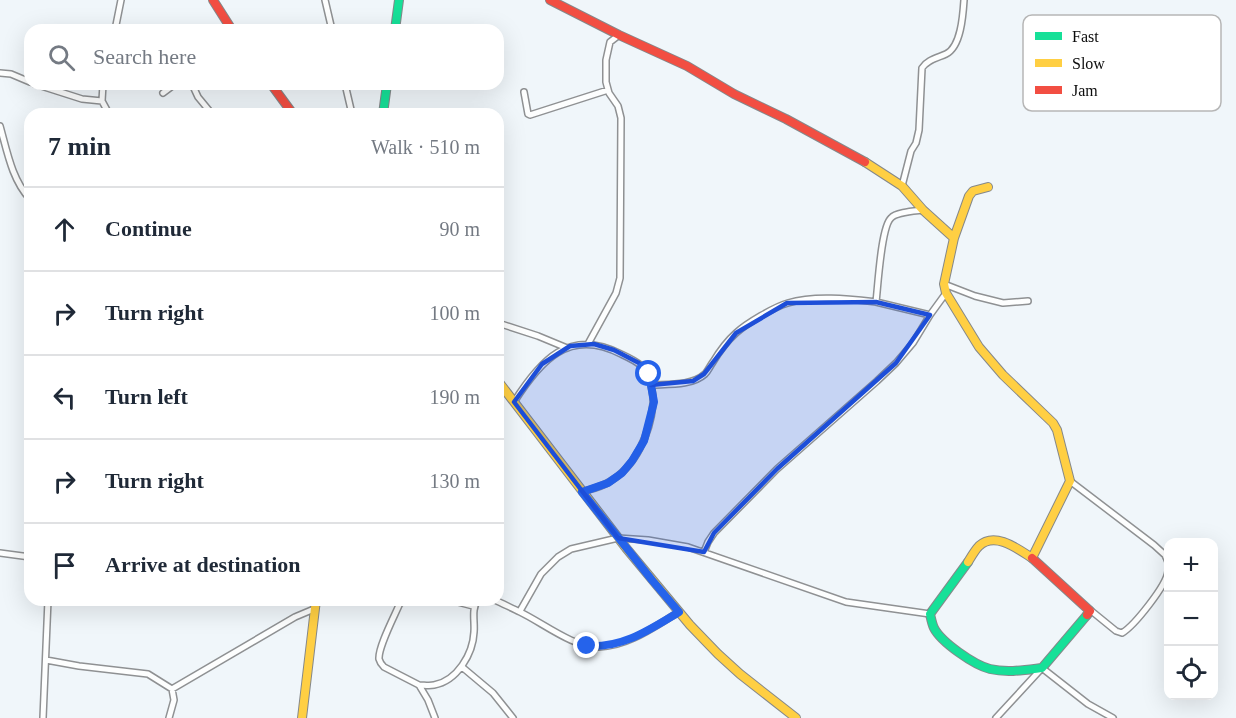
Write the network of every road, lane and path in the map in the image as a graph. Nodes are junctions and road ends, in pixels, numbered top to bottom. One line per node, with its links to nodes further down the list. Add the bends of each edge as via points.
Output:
1 (121, 0): 7 (street)
2 (213, 0): 8 (street)
3 (325, 0): 9 (street)
4 (399, 0): 10 (street)
5 (550, 0): 11 (street)
6 (964, 0): 31 (street, via 954,46 949,53 925,63 922,69 919,130)
7 (116, 24)
8 (228, 24)
9 (331, 24)
10 (396, 24)
11 (619, 35): 21 (street, via 610,42 606,60); 31 (street, via 687,66 860,159)
12 (0, 73): 13 (street)
13 (24, 79)
14 (54, 90): 24 (street)
15 (103, 90): 24 (street)
16 (167, 90): 23 (street)
17 (195, 90): 26 (street)
18 (275, 90): 27 (street)
19 (346, 90): 28 (street)
20 (386, 90): 29 (street)
21 (609, 90): 22 (street, via 530,115); 41 (street, via 621,118 620,278)
22 (524, 92)
23 (163, 93)
24 (102, 101): 25 (street)
25 (106, 108)
26 (207, 108)
27 (289, 108)
28 (351, 108)
29 (384, 108)
30 (0, 126): 33 (street, via 11,166)
31 (902, 186): 34 (street)
32 (988, 187): 35 (street, via 969,196)
33 (24, 192)
34 (923, 210): 35 (street); 38 (street, via 890,218 882,245)
35 (954, 238): 36 (street)
36 (945, 288): 37 (street, via 1002,303); 39 (street); 46 (street, via 979,347 1058,430)
37 (1028, 301)
38 (876, 302): 39 (street); 43 (street, via 840,299 787,303 736,333 704,374 693,381)
39 (930, 315): 49 (street, via 896,363 777,469 714,533)
40 (504, 325): 42 (street)
41 (588, 344): 42 (street); 43 (street, via 614,350 639,363 649,374)
42 (567, 348): 45 (street, via 542,364)
43 (651, 385): 47 (street, via 654,402 650,419 644,441 632,461 608,483)
44 (504, 389): 45 (street)
45 (514, 402): 47 (street)
46 (1070, 481): 51 (street); 53 (street)
47 (582, 492): 48 (street)
48 (618, 538): 49 (street); 62 (street, via 571,549 558,557 541,574); 63 (street)
49 (704, 552): 64 (street, via 846,602)
50 (0, 554): 52 (street)
51 (1164, 554)
52 (24, 556)
53 (1032, 558): 61 (street); 64 (street, via 999,541 979,546)
54 (1164, 583): 61 (street, via 1122,633)
55 (504, 604): 62 (street)
56 (48, 606): 65 (street)
57 (313, 606): 69 (street)
58 (315, 606): 72 (street)
59 (397, 606): 68 (street, via 380,662)
60 (474, 606): 66 (street, via 474,635)
61 (1088, 608): 67 (street, via 1090,611)
62 (520, 612): 63 (street, via 568,639 600,647 628,641)
63 (679, 612): 75 (street, via 731,666)
64 (930, 614): 67 (street, via 941,636 979,666 1011,671)
65 (46, 660): 69 (street, via 147,674); 70 (street)
66 (462, 667): 68 (street, via 446,681); 74 (street, via 493,693)
67 (1042, 668): 76 (street); 77 (street)
68 (419, 686): 73 (street)
69 (172, 689): 71 (street, via 174,700)
70 (43, 718)
71 (169, 718)
72 (302, 718)
73 (435, 718)
74 (513, 718)
75 (796, 718)
76 (996, 718)
77 (1113, 718)

